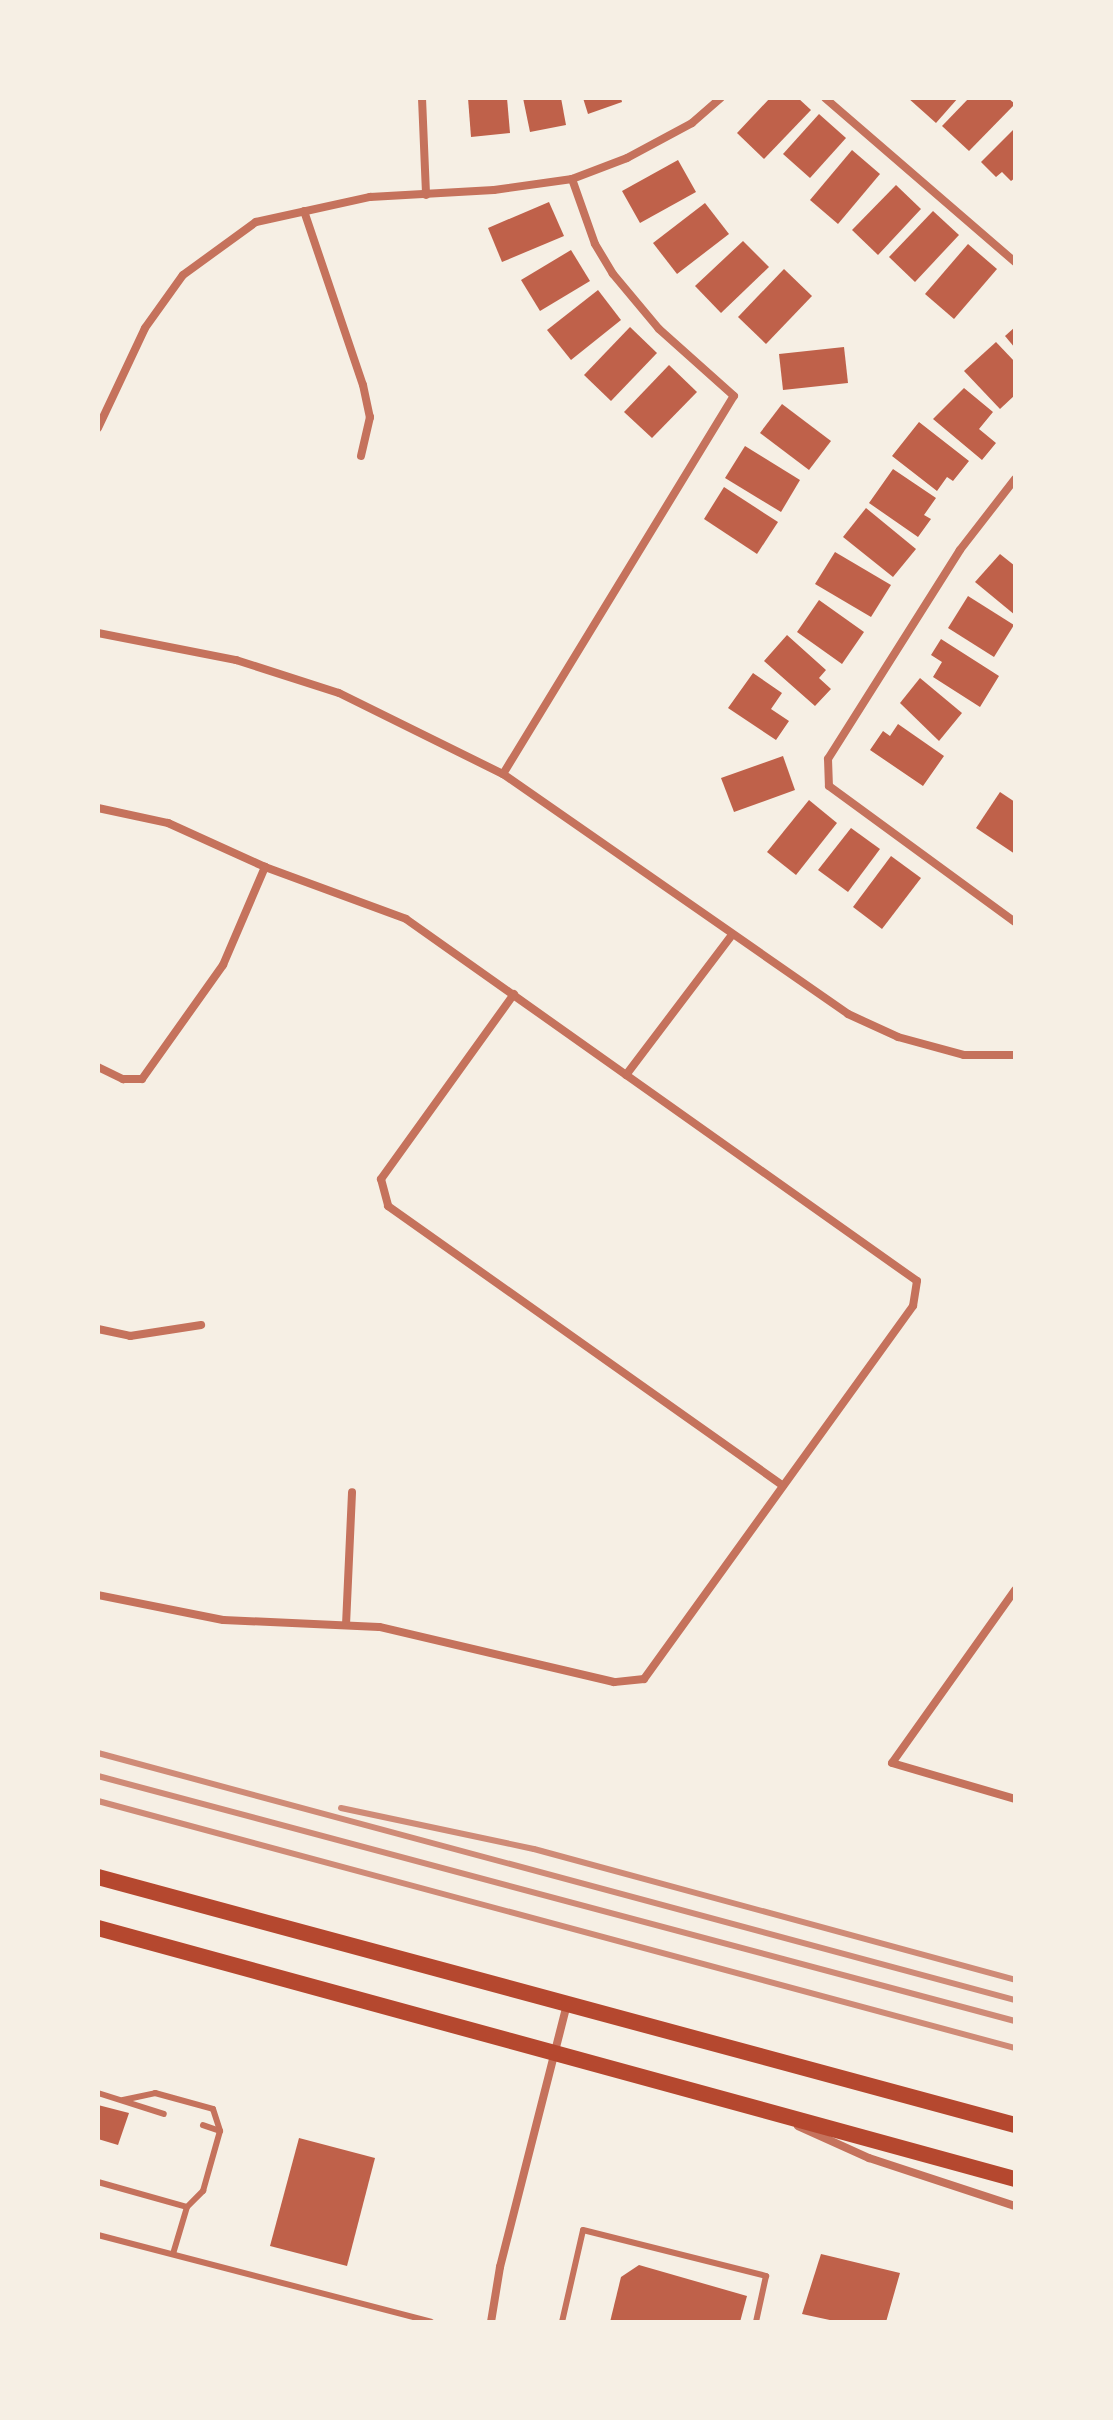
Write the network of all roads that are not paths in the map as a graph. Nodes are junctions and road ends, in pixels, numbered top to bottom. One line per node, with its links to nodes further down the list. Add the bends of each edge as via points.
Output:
1 (422, 98): 5 (street)
2 (721, 98): 4 (street, via 692,123 627,158)
3 (825, 98): 7 (street)
4 (572, 179): 5 (street); 12 (street, via 595,244 613,274 659,329 734,396)
5 (426, 195): 6 (street, via 370,197)
6 (304, 211): 8 (street, via 256,222 183,275 145,328); 9 (street, via 363,385 370,417)
7 (1015, 262)
8 (98, 428)
9 (361, 456)
10 (1015, 479): 15 (street, via 960,550 828,759 829,786)
11 (98, 633): 12 (street, via 236,660 339,693 469,752)
12 (503, 774): 16 (street)
13 (98, 808): 14 (street, via 168,823)
14 (265, 867): 17 (street, via 406,919); 19 (street, via 223,965 142,1079 123,1079)
15 (1015, 922)
16 (731, 936): 18 (street, via 848,1014 898,1037 964,1055); 20 (street)
17 (514, 994): 20 (street); 23 (street, via 381,1179 388,1206)
18 (1015, 1055)
19 (98, 1067)
20 (626, 1075): 23 (street, via 917,1281 913,1306)
21 (201, 1325): 22 (street, via 130,1336)
22 (98, 1329)
23 (783, 1486): 27 (street, via 644,1679 614,1682 379,1627)
24 (352, 1492): 27 (street)
25 (1015, 1590): 28 (street, via 892,1763)
26 (98, 1595): 27 (street, via 223,1620)
27 (346, 1625)
28 (1015, 1799)
29 (98, 1877): 31 (main road)
30 (98, 1928): 32 (main road)
31 (568, 2004): 32 (street); 38 (main road)
32 (554, 2053): 36 (main road); 47 (street)
33 (98, 2093): 34 (lane)
34 (123, 2100): 35 (lane); 39 (lane, via 155,2093 213,2109)
35 (164, 2114)
36 (776, 2115): 40 (main road); 42 (street, via 834,2145)
37 (203, 2125): 39 (lane)
38 (1015, 2125)
39 (220, 2131): 43 (lane, via 203,2191)
40 (1015, 2179)
41 (98, 2182): 43 (lane)
42 (1015, 2206)
43 (187, 2207): 45 (lane)
44 (98, 2235): 45 (lane)
45 (173, 2254): 46 (lane)
46 (431, 2322)
47 (491, 2322)
48 (562, 2322): 49 (lane, via 583,2230 766,2276)
49 (756, 2322)

